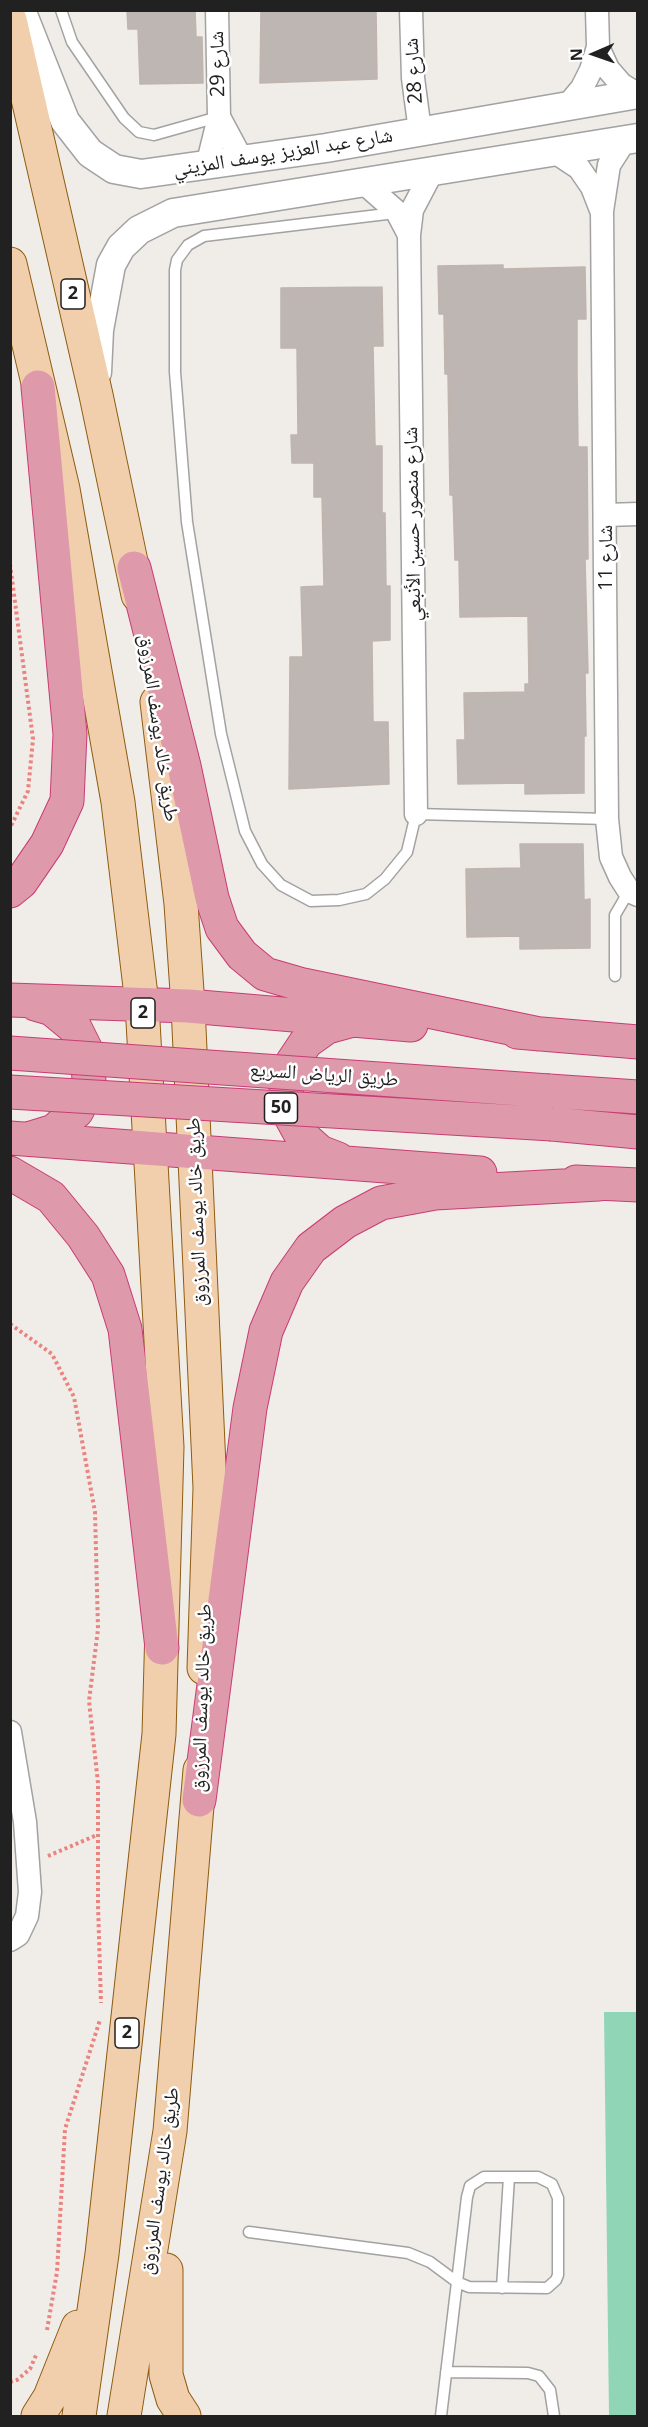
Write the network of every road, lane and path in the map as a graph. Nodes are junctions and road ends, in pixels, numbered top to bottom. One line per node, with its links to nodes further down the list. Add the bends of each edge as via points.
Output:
1 (21, 10): 19 (street, شارع عبد العزيز يوسف المزيني, via 65,121 90,153 114,169 141,174)
2 (61, 10): 11 (lane, via 72,42 124,118 139,132 154,135)
3 (217, 10): 11 (street, شارع 29)
4 (411, 10): 13 (street, شارع 28, via 413,78)
5 (597, 10): 7 (street)
6 (10, 20): 28 (main road, طريق خالد يوسف المرزوق / 2)
7 (598, 47): 8 (street, via 608,69); 9 (street, via 582,88)
8 (637, 94): 9 (street, شارع عبد العزيز يوسف المزيني)
9 (567, 106): 10 (street, شارع عبد العزيز يوسف المزيني)
10 (523, 114): 12 (street, شارع عبد العزيز يوسف المزيني); 16 (street, via 516,130 517,139 522,147)
11 (219, 117): 17 (street, شارع 29); 19 (street, شارع 29)
12 (472, 123): 13 (street, شارع عبد العزيز يوسف المزيني); 18 (street, via 480,126 489,141 490,150)
13 (420, 131): 15 (street, شارع عبد العزيز يوسف المزيني)
14 (631, 140): 16 (street); 23 (street, شارع 11, via 609,165)
15 (326, 148): 17 (street, شارع عبد العزيز يوسف المزيني); 22 (street, via 314,159 314,175 319,182)
16 (546, 154): 18 (street); 23 (street, شارع 11, via 579,168)
17 (242, 160): 19 (street, شارع عبد العزيز يوسف المزيني)
18 (481, 165): 20 (street)
19 (207, 166)
20 (432, 172): 21 (street); 25 (street, شارع منصور حسين الأنبعي, via 412,210)
21 (364, 183): 22 (street); 24 (street, شارع منصور حسين الأنبعي)
22 (334, 188): 28 (street, via 174,213 140,230 121,247 111,265 99,330)
23 (602, 211): 30 (street, شارع 11)
24 (397, 212): 25 (street, شارع منصور حسين الأنبعي); 33 (lane, via 195,239 182,252 175,270 176,372 187,522 221,734 245,831 262,864 281,885 311,901 366,894 385,879 407,852)
25 (409, 235): 33 (street, شارع منصور حسين الأنبعي)
26 (10, 264): 27 (main road, طريق خالد يوسف المرزوق / 2)
27 (38, 387): 36 (highway, via 70,734 67,801 47,844 21,882); 40 (main road, طريق خالد يوسف المرزوق / 2, via 63,489 118,802)
28 (96, 395): 32 (main road, طريق خالد يوسف المرزوق / 2)
29 (638, 514): 30 (street)
30 (606, 515): 34 (street, شارع 11)
31 (10, 564): 35 (path, via 33,739 28,791)
32 (134, 568): 41 (main road, طريق خالد يوسف المرزوق / 2, via 157,704 181,904); 43 (highway, via 184,766 212,898 222,928 242,955 265,974 303,985)
33 (416, 814): 34 (lane)
34 (607, 819): 37 (street, شارع 11, via 611,857)
35 (10, 828)
36 (10, 891)
37 (633, 893): 38 (lane, via 615,915)
38 (615, 976)
39 (17, 1001): 40 (highway); 49 (highway, via 52,1009 75,1028 88,1054 89,1084 77,1111 54,1131)
40 (142, 1004): 41 (highway); 50 (main road, طريق خالد يوسف المرزوق / 2)
41 (188, 1006): 42 (highway); 51 (main road, طريق خالد يوسف المرزوق / 2)
42 (351, 1021): 43 (highway); 52 (highway, via 327,1027 306,1042 292,1063 286,1088 290,1113 301,1135 320,1152)
43 (539, 1034): 44 (highway)
44 (638, 1042)
45 (10, 1053): 47 (highway, طريق الرياض السريع / 50, bridge)
46 (10, 1092): 48 (highway, طريق الرياض السريع / 50, bridge)
47 (638, 1097)
48 (638, 1132)
49 (18, 1138): 50 (highway)
50 (151, 1150): 51 (highway); 57 (main road, طريق خالد يوسف المرزوق / 2, via 167,1447)
51 (195, 1152): 52 (highway); 59 (main road, طريق خالد يوسف المرزوق / 2, via 210,1488)
52 (343, 1161): 54 (highway)
53 (10, 1173): 57 (highway, via 51,1197 108,1275 125,1329)
54 (599, 1184): 55 (highway); 59 (highway, via 435,1193 381,1203 345,1222 311,1248 286,1282 266,1331 250,1408)
55 (638, 1185)
56 (10, 1324): 60 (path, via 52,1354 74,1397 93,1501 98,1629 89,1701 98,1783)
57 (162, 1648): 68 (main road, طريق خالد يوسف المرزوق / 2, via 159,1734)
58 (10, 1732): 61 (street)
59 (199, 1800): 65 (main road, طريق خالد يوسف المرزوق / 2)
60 (97, 1835): 61 (path); 63 (path)
61 (30, 1863): 62 (street, via 27,1916 18,1935)
62 (10, 1940)
63 (101, 2005)
64 (101, 2016): 71 (path, via 66,2129 57,2271)
65 (170, 2132): 77 (main road, طريق خالد يوسف المرزوق / 2); 78 (main road, via 165,2358 173,2399)
66 (509, 2177): 69 (lane, via 484,2177 470,2186); 70 (lane); 70 (lane, via 543,2178 555,2188 558,2275 547,2288)
67 (249, 2232): 69 (lane, via 408,2253 430,2262)
68 (102, 2254): 75 (main road, via 63,2367); 76 (main road, طريق خالد يوسف المرزوق / 2)
69 (457, 2282): 70 (lane, via 470,2287); 73 (lane)
70 (502, 2288)
71 (43, 2340)
72 (39, 2349): 74 (path, via 30,2369)
73 (446, 2372): 79 (lane); 80 (lane, via 539,2376 550,2390)
74 (10, 2382)
75 (38, 2416)
76 (79, 2416)
77 (124, 2416)
78 (184, 2416)
79 (441, 2416)
80 (554, 2416)

